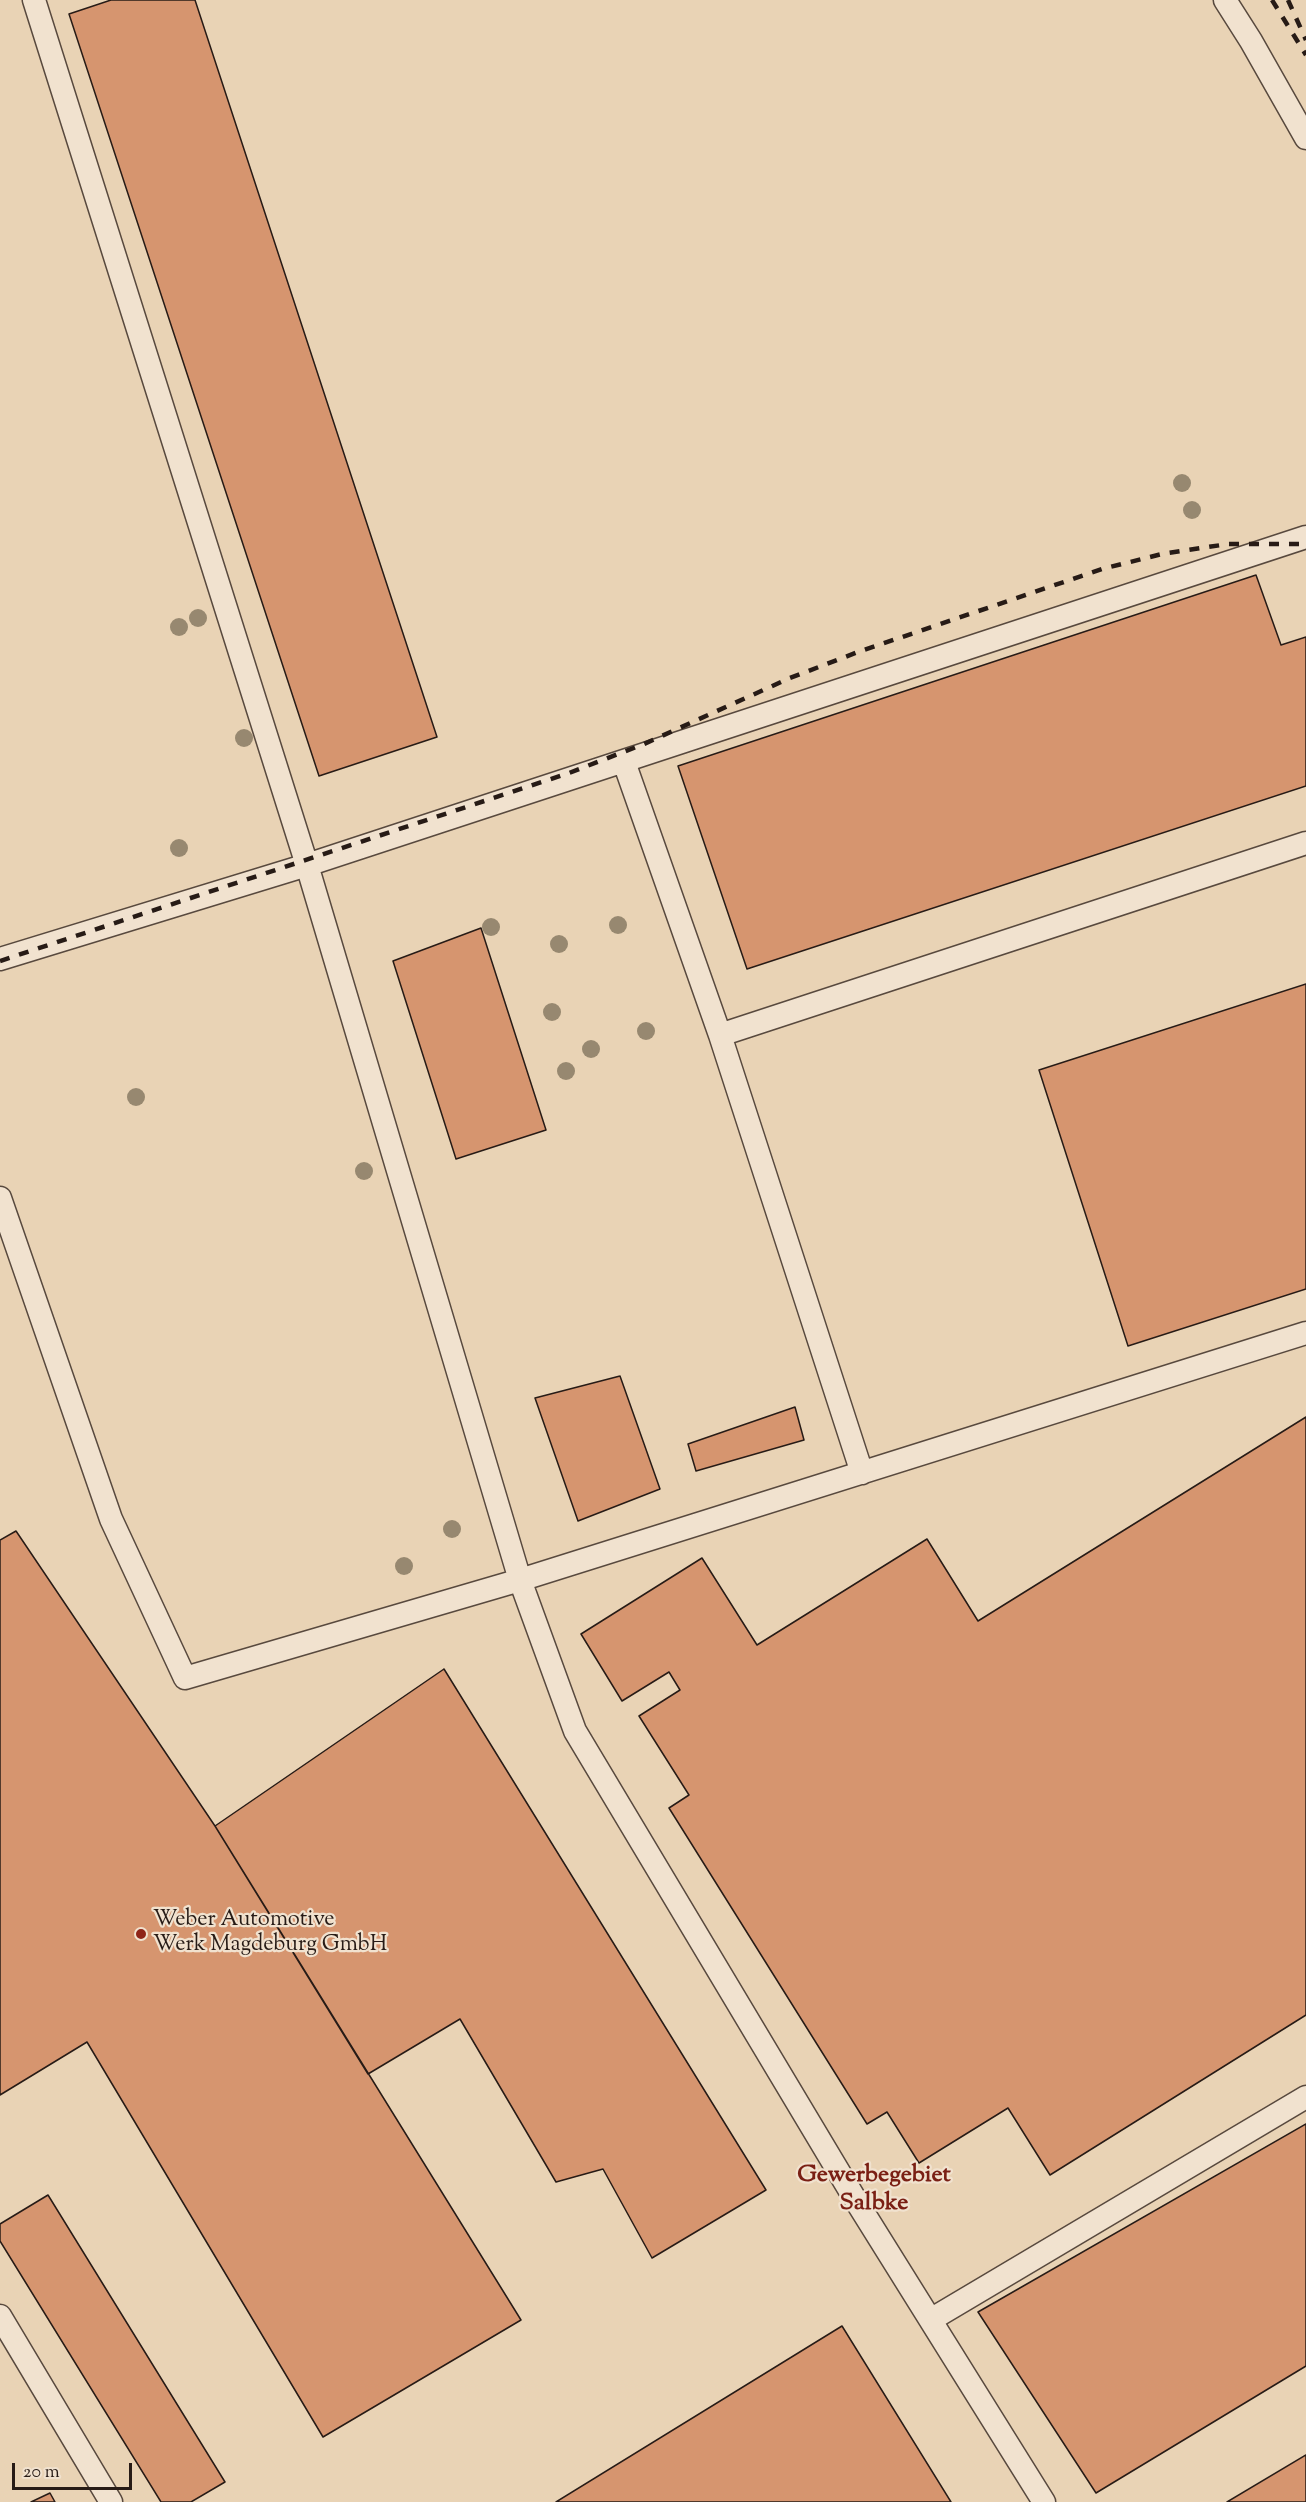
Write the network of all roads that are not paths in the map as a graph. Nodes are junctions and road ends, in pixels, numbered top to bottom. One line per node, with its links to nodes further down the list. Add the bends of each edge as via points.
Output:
1 (34, 0): 7 (lane)
2 (1225, 0): 3 (lane)
3 (1306, 138)
4 (1306, 537): 5 (lane)
5 (624, 762): 7 (lane); 9 (lane)
6 (1306, 843): 9 (lane)
7 (307, 865): 8 (lane); 13 (lane)
8 (0, 959)
9 (720, 1035): 12 (lane)
10 (0, 1198): 13 (lane, via 111,1518 185,1678)
11 (1306, 1334): 12 (lane)
12 (862, 1473): 13 (lane)
13 (520, 1580): 16 (lane, via 575,1731 858,2204)
14 (1306, 2097): 16 (lane)
15 (0, 2316): 17 (lane)
16 (932, 2319): 18 (lane)
17 (111, 2502)
18 (1044, 2502)

